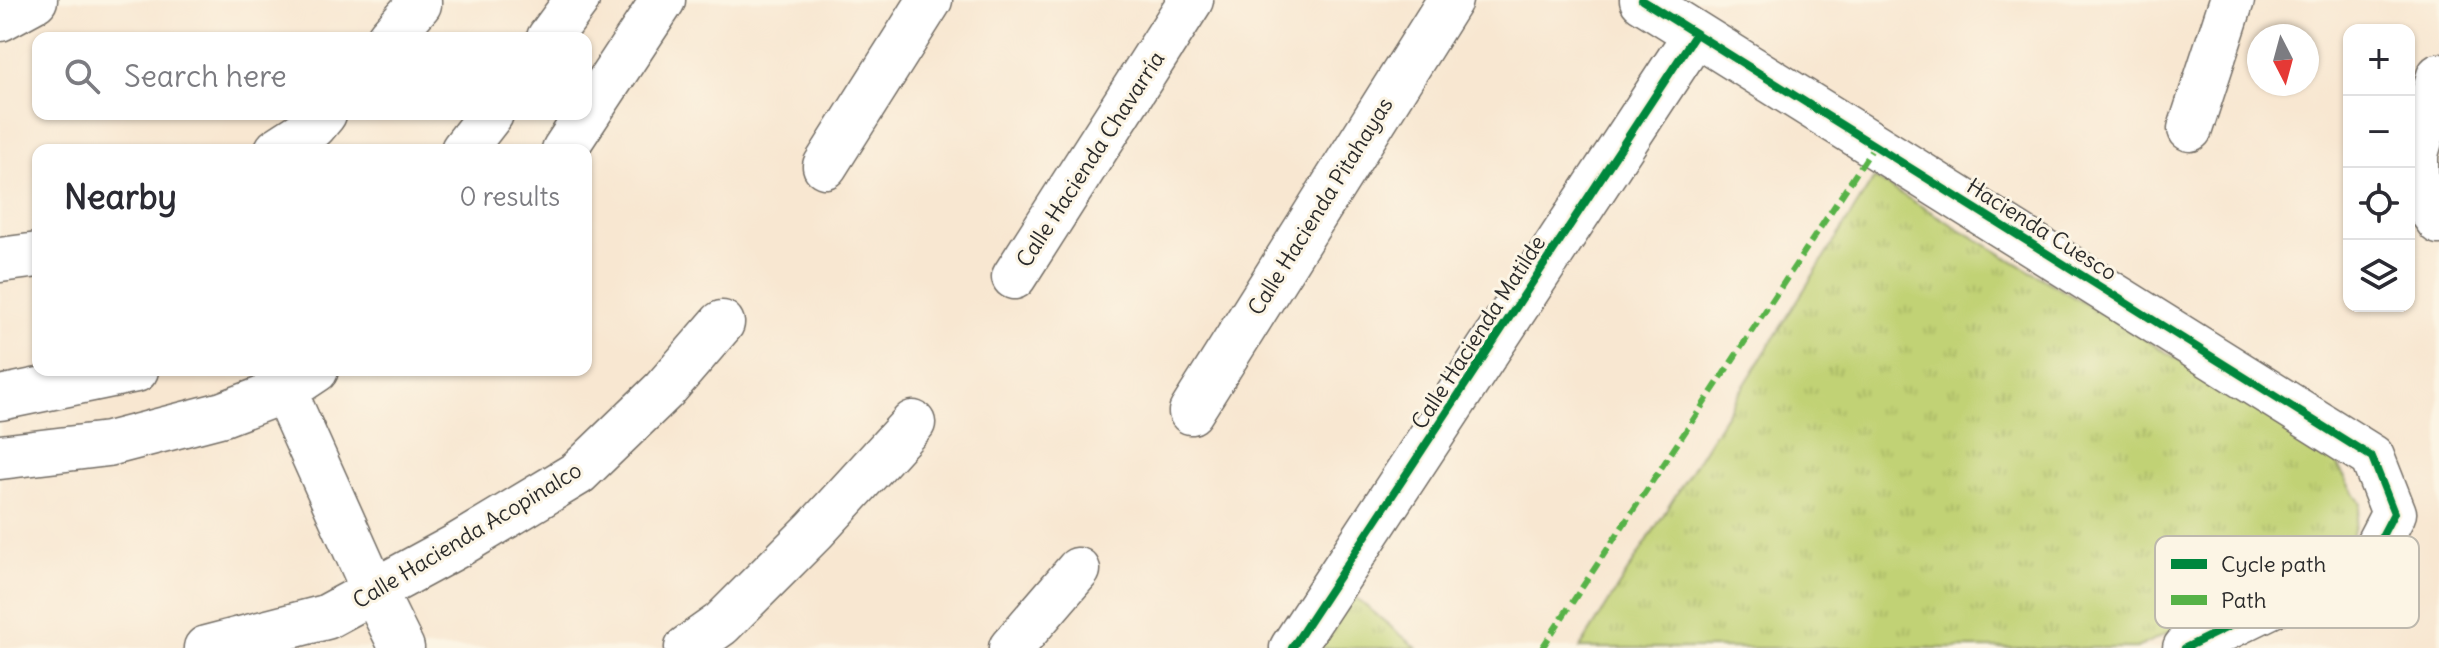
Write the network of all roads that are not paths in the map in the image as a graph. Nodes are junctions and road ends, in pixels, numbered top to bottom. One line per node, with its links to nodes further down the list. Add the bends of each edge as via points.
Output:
1 (35, 0): 10 (street)
2 (419, 0): 11 (street)
3 (577, 0): 12 (street)
4 (663, 0): 15 (street)
5 (930, 0): 23 (street)
6 (1191, 0): 27 (street, Calle Hacienda Chavarría)
7 (1450, 0): 32 (street, Calle Hacienda Pitahayas)
8 (1642, 0): 13 (street, Hacienda Cuesco)
9 (2232, 0): 19 (street)
10 (0, 19)
11 (394, 32)
12 (553, 32)
13 (1695, 35): 35 (street, Hacienda Cuesco, via 2372,457 2394,513); 43 (street, Calle Hacienda Matilde)
14 (2439, 76): 24 (street, via 2416,154 2416,189)
15 (592, 108)
16 (319, 120): 20 (street)
17 (486, 120): 21 (street)
18 (584, 120): 22 (street)
19 (2190, 129)
20 (286, 144)
21 (468, 144)
22 (568, 144)
23 (825, 166)
24 (2439, 222)
25 (32, 256): 26 (street)
26 (0, 260)
27 (1014, 277)
28 (722, 323): 37 (street, Calle Hacienda Acopinalco, via 664,390 578,473)
29 (107, 376): 31 (street)
30 (292, 377): 34 (street, via 223,414 108,444); 37 (street)
31 (0, 398)
32 (1191, 412)
33 (913, 423): 41 (street, via 721,624)
34 (0, 457)
35 (2382, 536)
36 (1078, 570): 42 (street)
37 (374, 591): 39 (street, Calle Hacienda Acopinalco, via 326,617); 40 (street)
38 (2226, 628): 44 (street, Hacienda Cuesco)
39 (206, 648)
40 (402, 648)
41 (687, 648)
42 (1011, 648)
43 (1292, 648)
44 (2185, 648)

